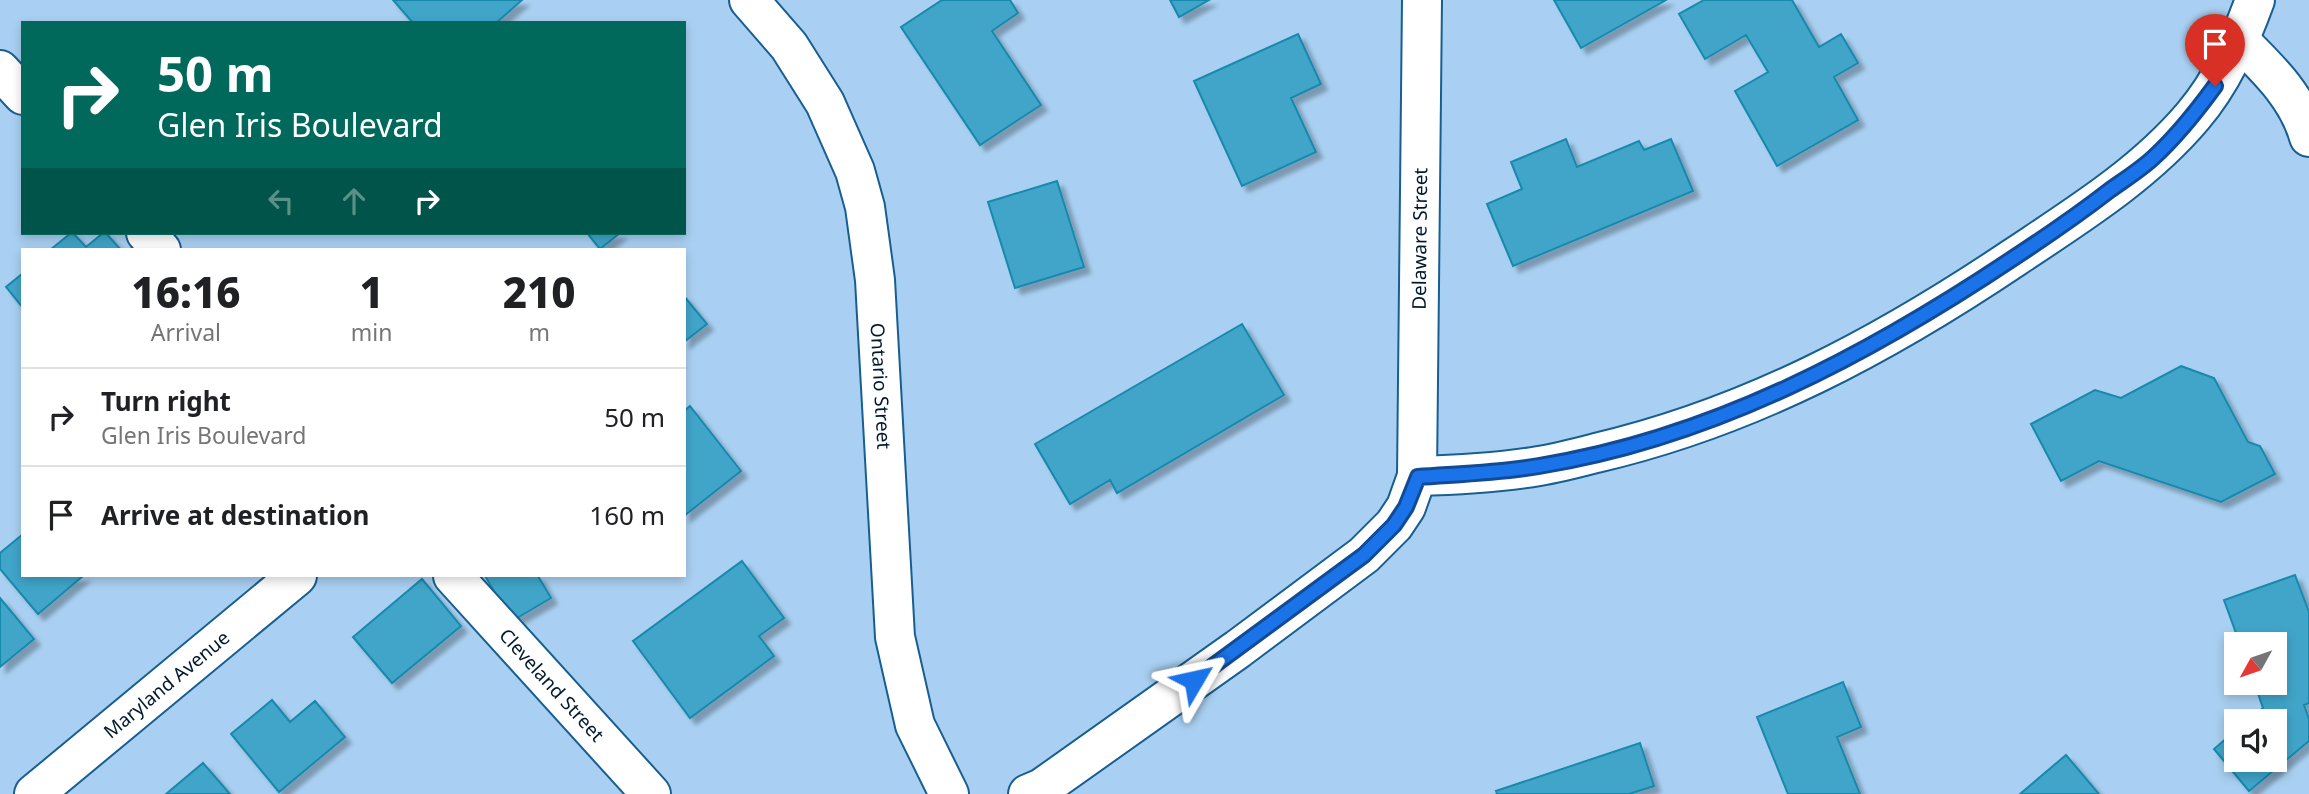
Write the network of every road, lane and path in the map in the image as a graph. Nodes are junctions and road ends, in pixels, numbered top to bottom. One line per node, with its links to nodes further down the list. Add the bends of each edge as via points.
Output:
1 (749, 0): 13 (street, Ontario Street, via 789,47 825,103 855,171 865,207 875,280 895,637 915,725)
2 (1422, 0): 8 (street, Delaware Street)
3 (2255, 0): 4 (street)
4 (2240, 41): 7 (street, via 2279,80 2305,121); 8 (street, via 2193,116 2152,159 1949,302 1835,366 1776,394 1644,442 1542,466)
5 (0, 70): 6 (street)
6 (21, 93)
7 (2309, 137)
8 (1418, 477): 14 (street, via 1394,525 1364,555)
9 (296, 577): 11 (street, Maryland Avenue)
10 (454, 577): 12 (street, Cleveland Street)
11 (34, 794)
12 (651, 794)
13 (949, 794)
14 (1028, 794)

